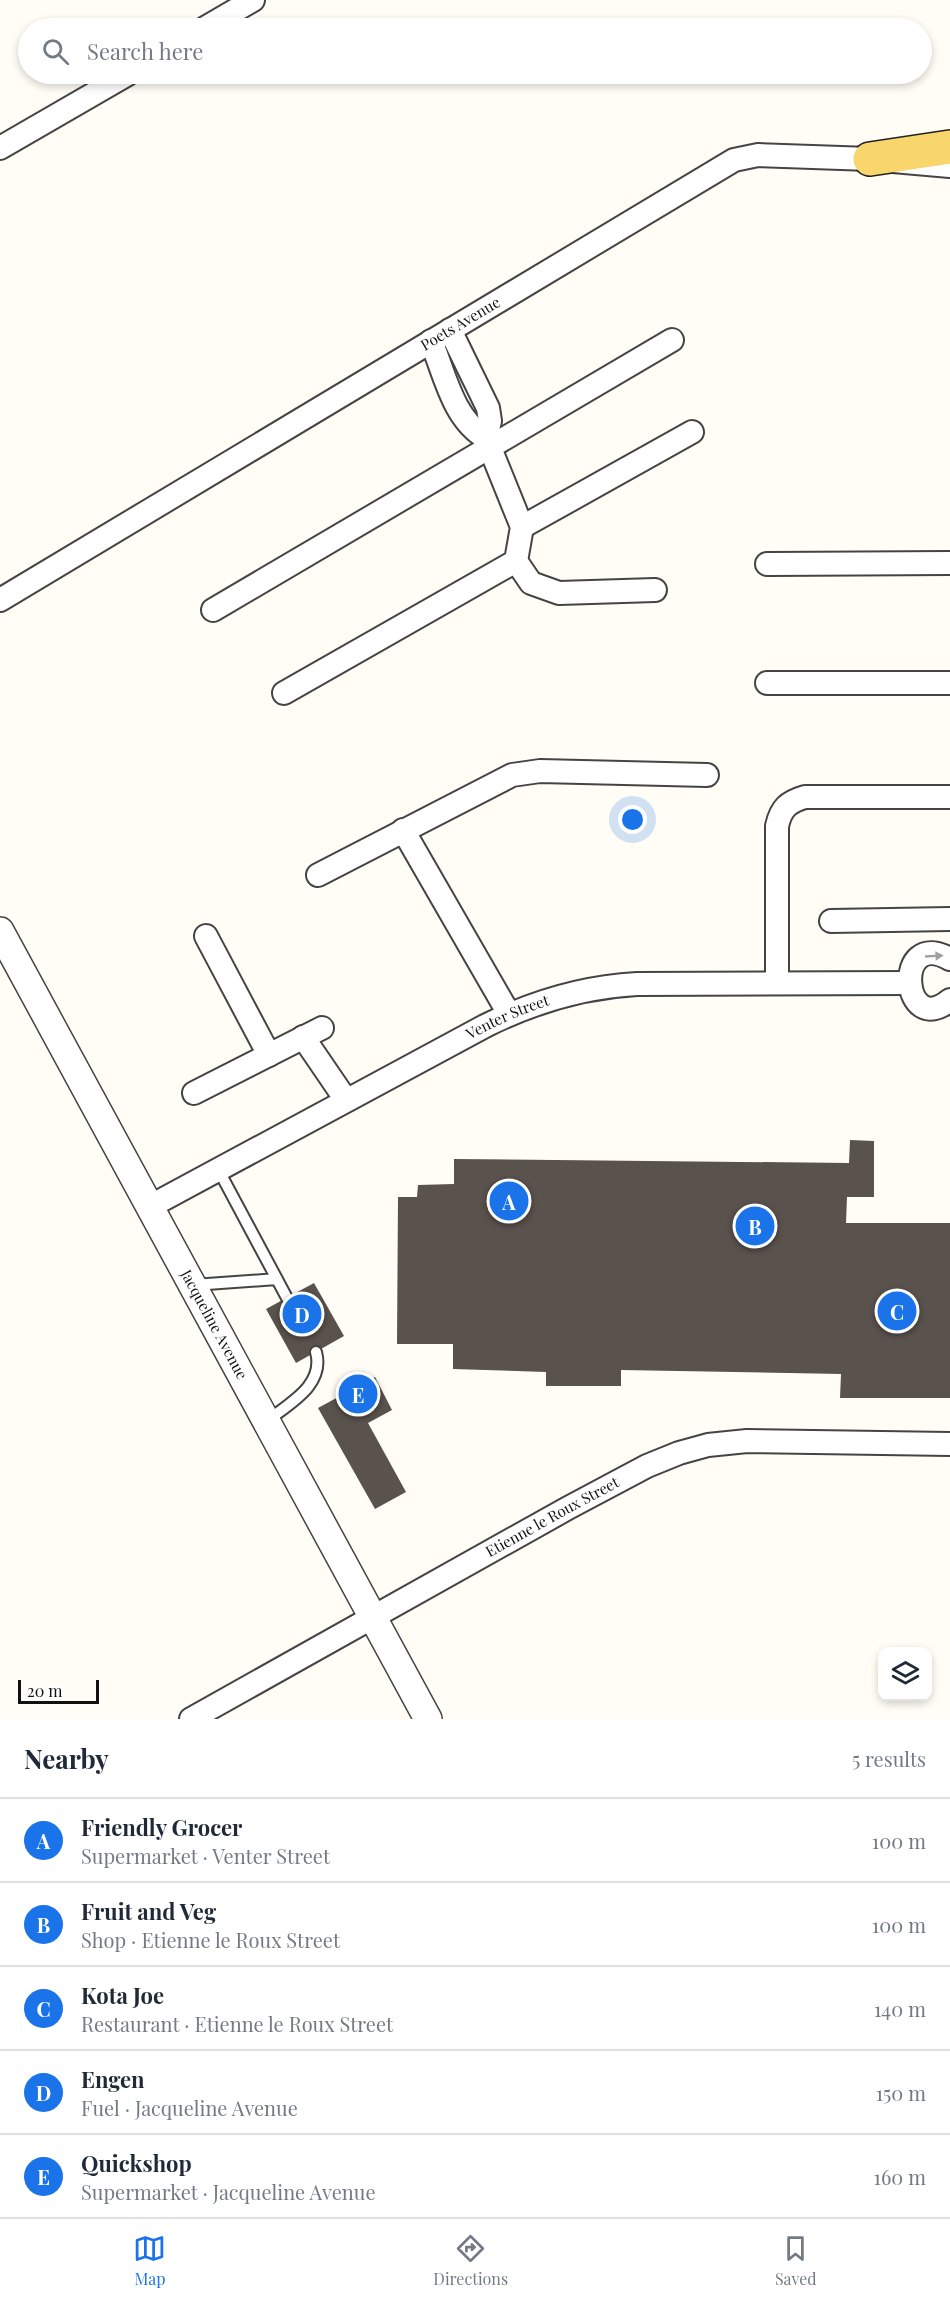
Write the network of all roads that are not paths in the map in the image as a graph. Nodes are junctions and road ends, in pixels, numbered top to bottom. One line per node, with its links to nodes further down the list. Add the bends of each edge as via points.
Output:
1 (253, 0): 2 (street)
2 (222, 18)
3 (111, 84): 5 (street)
4 (950, 147): 6 (main road)
5 (0, 148)
6 (870, 159): 7 (street, Poets Avenue); 8 (street, Poets Avenue, via 758,155 734,160)
7 (940, 166)
8 (441, 335): 11 (street, via 488,408); 17 (street, Poets Avenue)
9 (672, 340): 11 (street)
10 (692, 432): 12 (street)
11 (488, 443): 12 (street); 18 (street)
12 (522, 527): 13 (street)
13 (516, 561): 16 (street, via 531,583 559,593); 21 (street)
14 (950, 563): 15 (street)
15 (767, 564)
16 (655, 590)
17 (0, 600)
18 (213, 610)
19 (767, 683): 20 (street)
20 (950, 683)
21 (284, 693)
22 (707, 775): 24 (street, via 526,772 499,781)
23 (950, 797): 31 (street, via 805,797 791,801 780,812)
24 (403, 830): 25 (street); 34 (street)
25 (318, 875)
26 (950, 920): 27 (street)
27 (831, 921)
28 (0, 931): 39 (street, Jacqueline Avenue)
29 (206, 936): 35 (street)
30 (950, 959): 32 (street, one-way to 30, via 914,964 922,957 942,955)
31 (777, 982): 32 (street, Venter Street); 34 (street, Venter Street, via 612,986 561,996)
32 (908, 983): 33 (street, via 914,998 925,1006 942,1006)
33 (950, 1000)
34 (509, 1014): 37 (street, Venter Street)
35 (269, 1055): 36 (street); 37 (street, via 313,1033)
36 (194, 1093)
37 (346, 1100): 38 (street, Venter Street)
38 (218, 1169): 39 (street, Venter Street); 40 (lane)
39 (149, 1207): 41 (street, Jacqueline Avenue)
40 (277, 1279): 41 (lane); 42 (lane)
41 (192, 1285): 44 (street, Jacqueline Avenue)
42 (287, 1298)
43 (316, 1352): 44 (lane, via 317,1377)
44 (267, 1421): 46 (street, Jacqueline Avenue)
45 (950, 1444): 46 (street, Etienne le Roux Street, via 747,1441 679,1453 568,1508)
46 (374, 1617): 47 (street, Etienne le Roux Street); 48 (street, Jacqueline Avenue)
47 (191, 1719)
48 (428, 1719)

